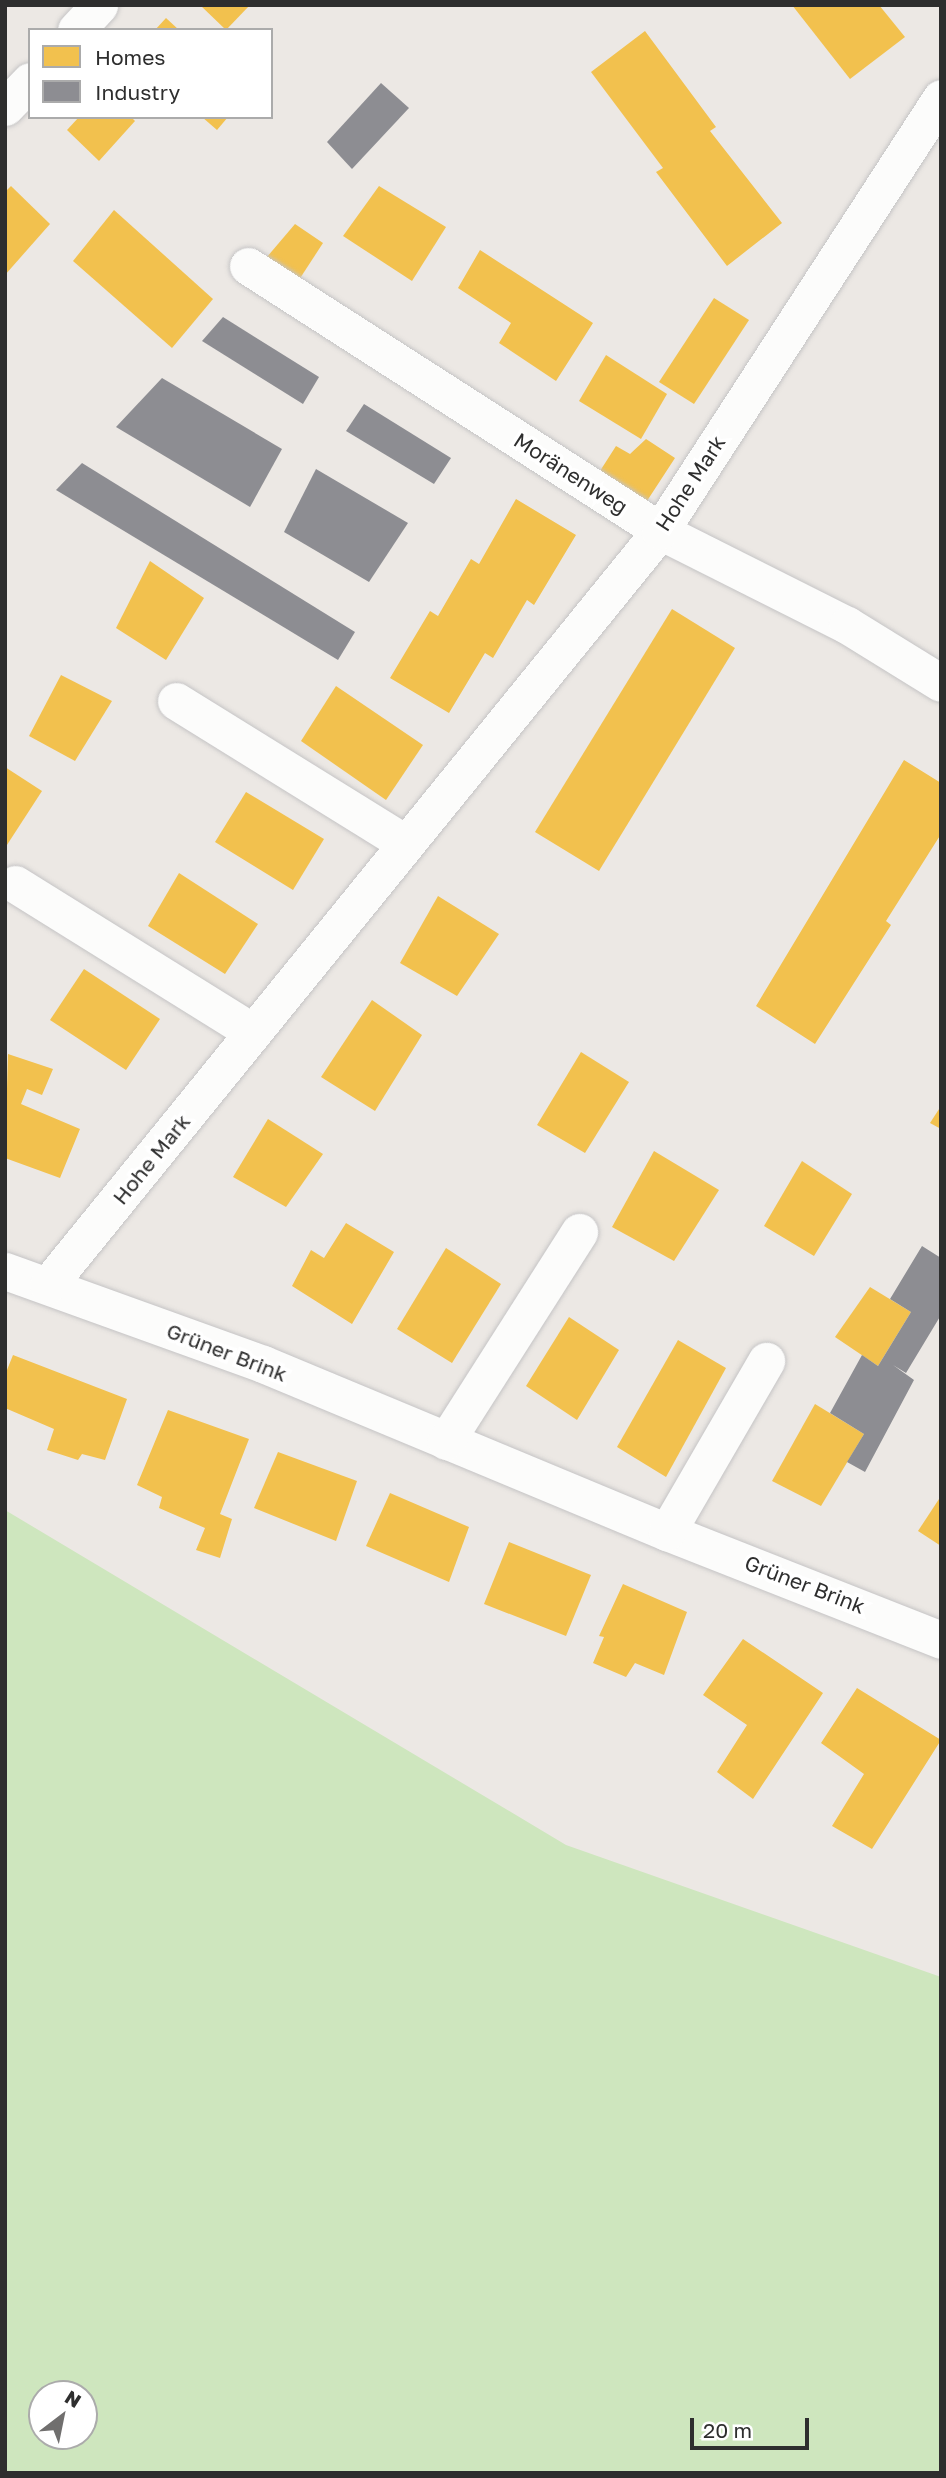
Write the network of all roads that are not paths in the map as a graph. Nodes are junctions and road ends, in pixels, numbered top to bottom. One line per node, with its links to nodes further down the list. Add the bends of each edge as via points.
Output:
1 (99, 5): 2 (street)
2 (78, 28)
3 (28, 83): 5 (street)
4 (941, 98): 7 (street, Hohe Mark)
5 (5, 107)
6 (248, 266): 7 (street, Moränenweg)
7 (660, 531): 8 (street, Moränenweg, via 847,625); 10 (street, Hohe Mark)
8 (941, 683)
9 (176, 701): 10 (street)
10 (405, 843): 12 (street, Hohe Mark)
11 (15, 884): 12 (street)
12 (253, 1032): 15 (street, Hohe Mark)
13 (579, 1233): 17 (street)
14 (5, 1271): 15 (street, Grüner Brink)
15 (48, 1285): 17 (street, Grüner Brink, via 263,1364)
16 (766, 1362): 18 (street)
17 (446, 1441): 18 (street, Grüner Brink)
18 (667, 1532): 19 (street, Grüner Brink)
19 (941, 1640)

